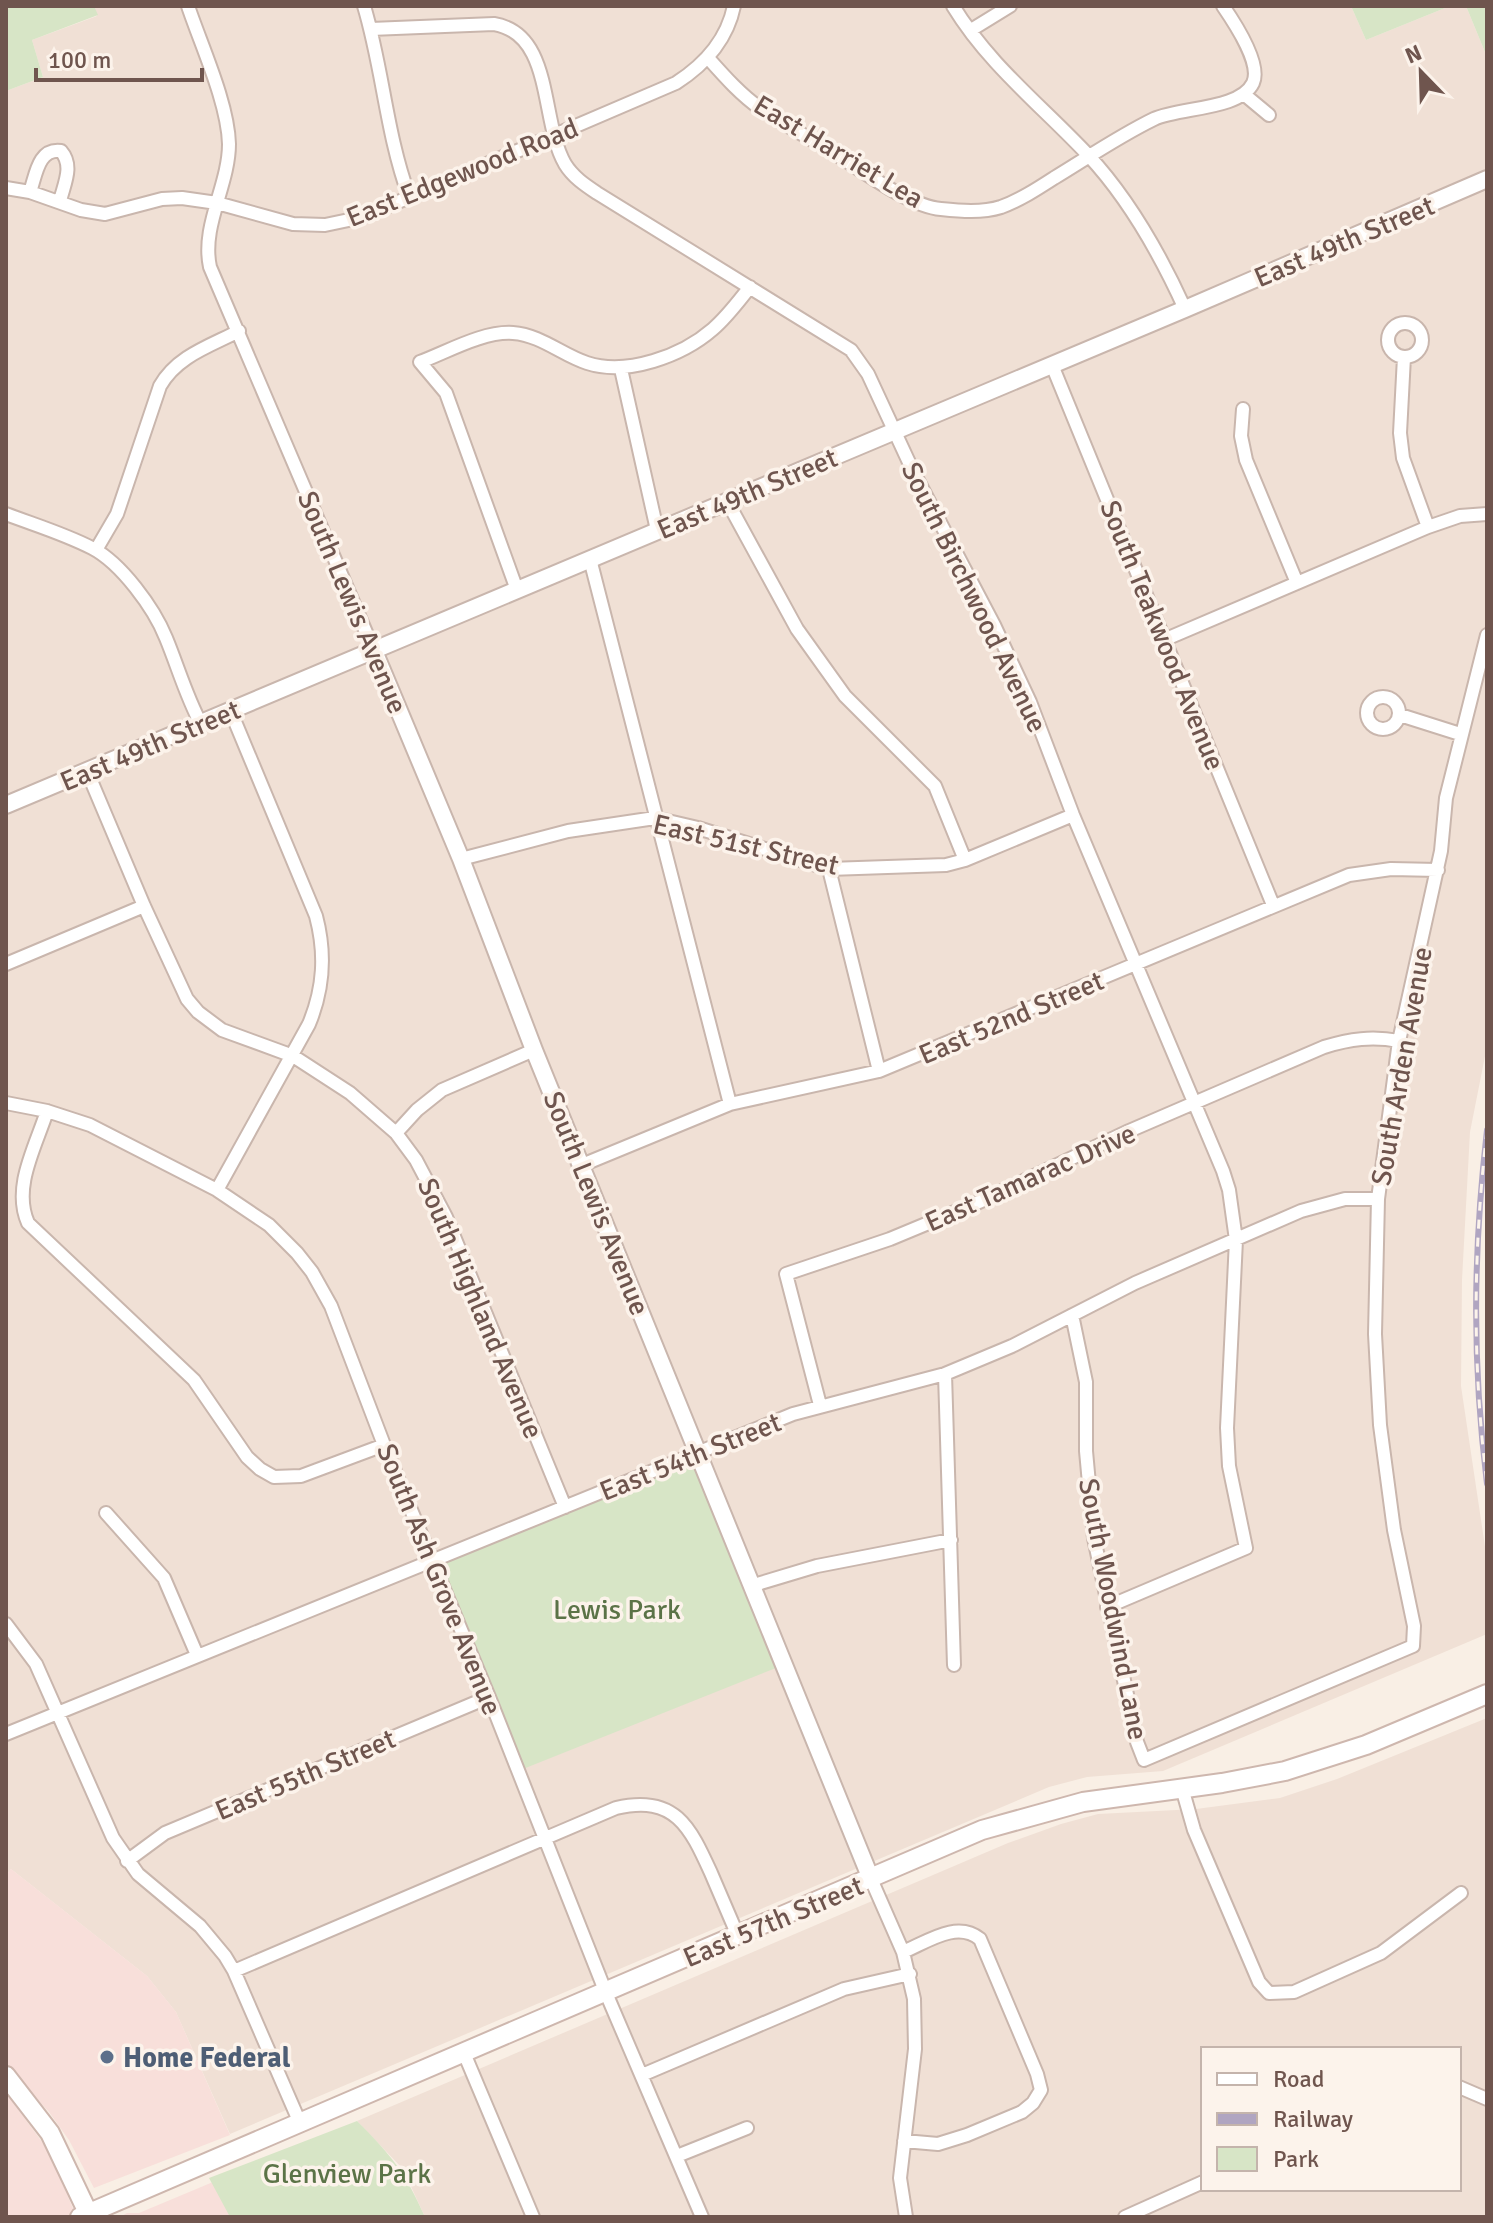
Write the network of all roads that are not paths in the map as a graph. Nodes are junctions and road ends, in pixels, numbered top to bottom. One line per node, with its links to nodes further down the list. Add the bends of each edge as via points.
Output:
1 (188, 6): 19 (street, South Lewis Avenue, via 223,107 229,144)
2 (364, 6): 7 (street)
3 (734, 6): 9 (street, East Edgewood Road)
4 (953, 6): 8 (street)
5 (1010, 6): 8 (street)
6 (1223, 6): 10 (street, via 1255,70)
7 (371, 29): 12 (street, South Birchwood Avenue, via 494,24 520,33 539,67); 17 (street, via 390,136)
8 (971, 30): 13 (street, via 999,68)
9 (709, 59): 12 (street, East Edgewood Road, via 662,90); 13 (street, East Harriet Lea, via 761,109 936,209 999,208)
10 (1245, 95): 11 (street); 13 (street, East Harriet Lea, via 1156,118)
11 (1269, 115)
12 (555, 136): 17 (street, East Edgewood Road); 20 (street, South Birchwood Avenue, via 566,164 584,184)
13 (1090, 156): 21 (street, via 1144,229)
14 (1487, 179): 21 (street, East 49th Street)
15 (6, 188): 16 (street, East Edgewood Road)
16 (30, 192): 18 (street, East Edgewood Road); 18 (street, via 44,155 61,151 69,167)
17 (409, 196): 19 (street, East Edgewood Road, via 363,217 325,225 293,224)
18 (60, 201): 19 (street, East Edgewood Road, via 105,214 162,199)
19 (217, 203): 22 (street, South Lewis Avenue, via 208,258)
20 (750, 287): 25 (street, via 710,331 667,355); 27 (street, South Birchwood Avenue, via 851,350)
21 (1185, 309): 24 (street, East 49th Street)
22 (239, 331): 33 (street, via 185,358 166,376 117,514); 39 (street, South Lewis Avenue)
23 (1404, 357): 31 (street, via 1403,458)
24 (1052, 365): 27 (street, East 49th Street); 38 (street, South Teakwood Avenue)
25 (621, 369): 32 (street); 36 (street, via 585,363 511,332 420,362 446,393)
26 (1243, 409): 35 (street, via 1246,460)
27 (894, 431): 28 (street, East 49th Street); 46 (street, South Birchwood Avenue, via 1030,702)
28 (727, 501): 32 (street, East 49th Street); 49 (street, via 797,629 845,696 935,786)
29 (6, 514): 33 (street)
30 (1487, 514): 31 (street)
31 (1428, 527): 35 (street)
32 (657, 530): 34 (street, East 49th Street)
33 (96, 550): 42 (street, via 145,600)
34 (590, 559): 36 (street, East 49th Street); 47 (street)
35 (1297, 583): 38 (street)
36 (517, 590): 39 (street, East 49th Street)
37 (1487, 635): 43 (street, South Arden Avenue)
38 (1166, 639): 52 (street, South Teakwood Avenue)
39 (374, 651): 40 (street, East 49th Street); 48 (street, South Lewis Avenue)
40 (231, 712): 42 (street, East 49th Street); 58 (street, via 320,934 321,988)
41 (1400, 715): 43 (street)
42 (201, 724): 44 (street, East 49th Street)
43 (1460, 734): 51 (street, South Arden Avenue)
44 (87, 771): 45 (street, East 49th Street); 53 (street, South Highland Avenue)
45 (6, 805)
46 (1073, 815): 49 (street, East 51st Street); 55 (street, South Birchwood Avenue)
47 (655, 818): 48 (street, East 51st Street, via 568,831); 50 (street, East 51st Street); 61 (street)
48 (461, 859): 57 (street, South Lewis Avenue)
49 (965, 860): 50 (street, East 51st Street)
50 (829, 869): 59 (street)
51 (1438, 870): 52 (street, East 52nd Street, via 1368,871); 56 (street, South Arden Avenue)
52 (1273, 905): 55 (street, East 52nd Street)
53 (144, 906): 54 (street); 58 (street, South Highland Avenue, via 179,986 198,1012 231,1034)
54 (6, 964)
55 (1136, 965): 59 (street, East 52nd Street); 62 (street, South Birchwood Avenue)
56 (1399, 1041): 62 (street, East Tamarac Drive, via 1348,1039); 67 (street, South Arden Avenue)
57 (534, 1050): 64 (street, via 442,1090); 65 (street, South Lewis Avenue)
58 (293, 1056): 64 (street, South Highland Avenue, via 350,1093); 66 (street)
59 (879, 1071): 61 (street, East 52nd Street)
60 (6, 1103): 63 (street, South Ash Grove Avenue)
61 (730, 1104): 65 (street, East 52nd Street)
62 (1194, 1104): 68 (street, South Birchwood Avenue, via 1229,1190); 71 (street, East Tamarac Drive, via 979,1202 786,1274)
63 (47, 1111): 66 (street, South Ash Grove Avenue, via 103,1131); 72 (street, via 20,1196 28,1223 194,1380 253,1463 274,1477 301,1476)
64 (396, 1133): 74 (street, South Highland Avenue, via 433,1189)
65 (582, 1165): 73 (street, South Lewis Avenue)
66 (217, 1190): 72 (street, South Ash Grove Avenue, via 269,1225 312,1272 331,1306)
67 (1378, 1199): 68 (street, East 54th Street, via 1319,1206); 87 (street, South Arden Avenue, via 1375,1334 1380,1425 1413,1646)
68 (1236, 1240): 69 (street, East 54th Street); 79 (street, South Birchwood Avenue, via 1227,1428 1246,1548)
69 (1072, 1315): 70 (street, East 54th Street); 79 (street, South Woodwind Lane, via 1086,1382 1088,1488)
70 (945, 1374): 71 (street, East 54th Street); 76 (street)
71 (820, 1405): 73 (street, East 54th Street)
72 (384, 1445): 77 (street, South Ash Grove Avenue)
73 (700, 1453): 74 (street, East 54th Street); 78 (street, South Lewis Avenue)
74 (565, 1507): 77 (street, East 54th Street)
75 (106, 1513): 81 (street, via 164,1578)
76 (951, 1540): 78 (street, via 817,1566); 82 (street)
77 (431, 1561): 81 (street, East 54th Street); 84 (street, South Ash Grove Avenue)
78 (754, 1585): 91 (street, South Lewis Avenue)
79 (1107, 1607): 87 (street, South Woodwind Lane)
80 (6, 1624): 85 (street, via 36,1664)
81 (197, 1655): 85 (street, East 54th Street)
82 (954, 1665)
83 (1487, 1694): 88 (main road, East 57th Street, via 1319,1761 1256,1778)
84 (489, 1697): 89 (street, South Ash Grove Avenue); 90 (street, East 55th Street, via 165,1833)
85 (59, 1713): 86 (street, East 54th Street); 90 (street)
86 (6, 1734)
87 (1144, 1760)
88 (1182, 1788): 91 (main road, East 57th Street, via 1083,1802 1018,1818); 92 (street, via 1194,1830 1259,1982 1269,1993 1294,1992 1381,1953)
89 (545, 1838): 93 (street, via 624,1806 663,1809 692,1831); 95 (street); 97 (street, South Ash Grove Avenue)
90 (127, 1861): 95 (street, via 200,1926)
91 (871, 1879): 93 (main road, East 57th Street); 94 (street, South Lewis Avenue)
92 (1461, 1893)
93 (738, 1936): 97 (main road, East 57th Street)
94 (903, 1952): 96 (street, South Lewis Avenue); 105 (street, via 957,1930 967,1929 980,1939 1041,2090 1022,2112 967,2135 938,2144)
95 (234, 1971): 103 (street)
96 (910, 1974): 99 (street, via 844,1989); 105 (street, South Lewis Avenue, via 915,2049)
97 (606, 1993): 98 (main road, East 57th Street); 99 (street, South Ash Grove Avenue)
98 (464, 2053): 103 (main road, East 57th Street); 109 (street)
99 (642, 2075): 106 (street, South Ash Grove Avenue)
100 (6, 2076): 108 (main road, via 50,2133)
101 (1461, 2088): 102 (street)
102 (1487, 2099)
103 (300, 2123): 108 (main road, East 57th Street)
104 (747, 2128): 106 (street)
105 (904, 2141): 111 (street, South Lewis Avenue, via 900,2178)
106 (677, 2156): 110 (street, South Ash Grove Avenue)
107 (1201, 2183): 112 (street)
108 (86, 2216)
109 (533, 2217)
110 (702, 2217)
111 (906, 2217)
112 (1125, 2217)

